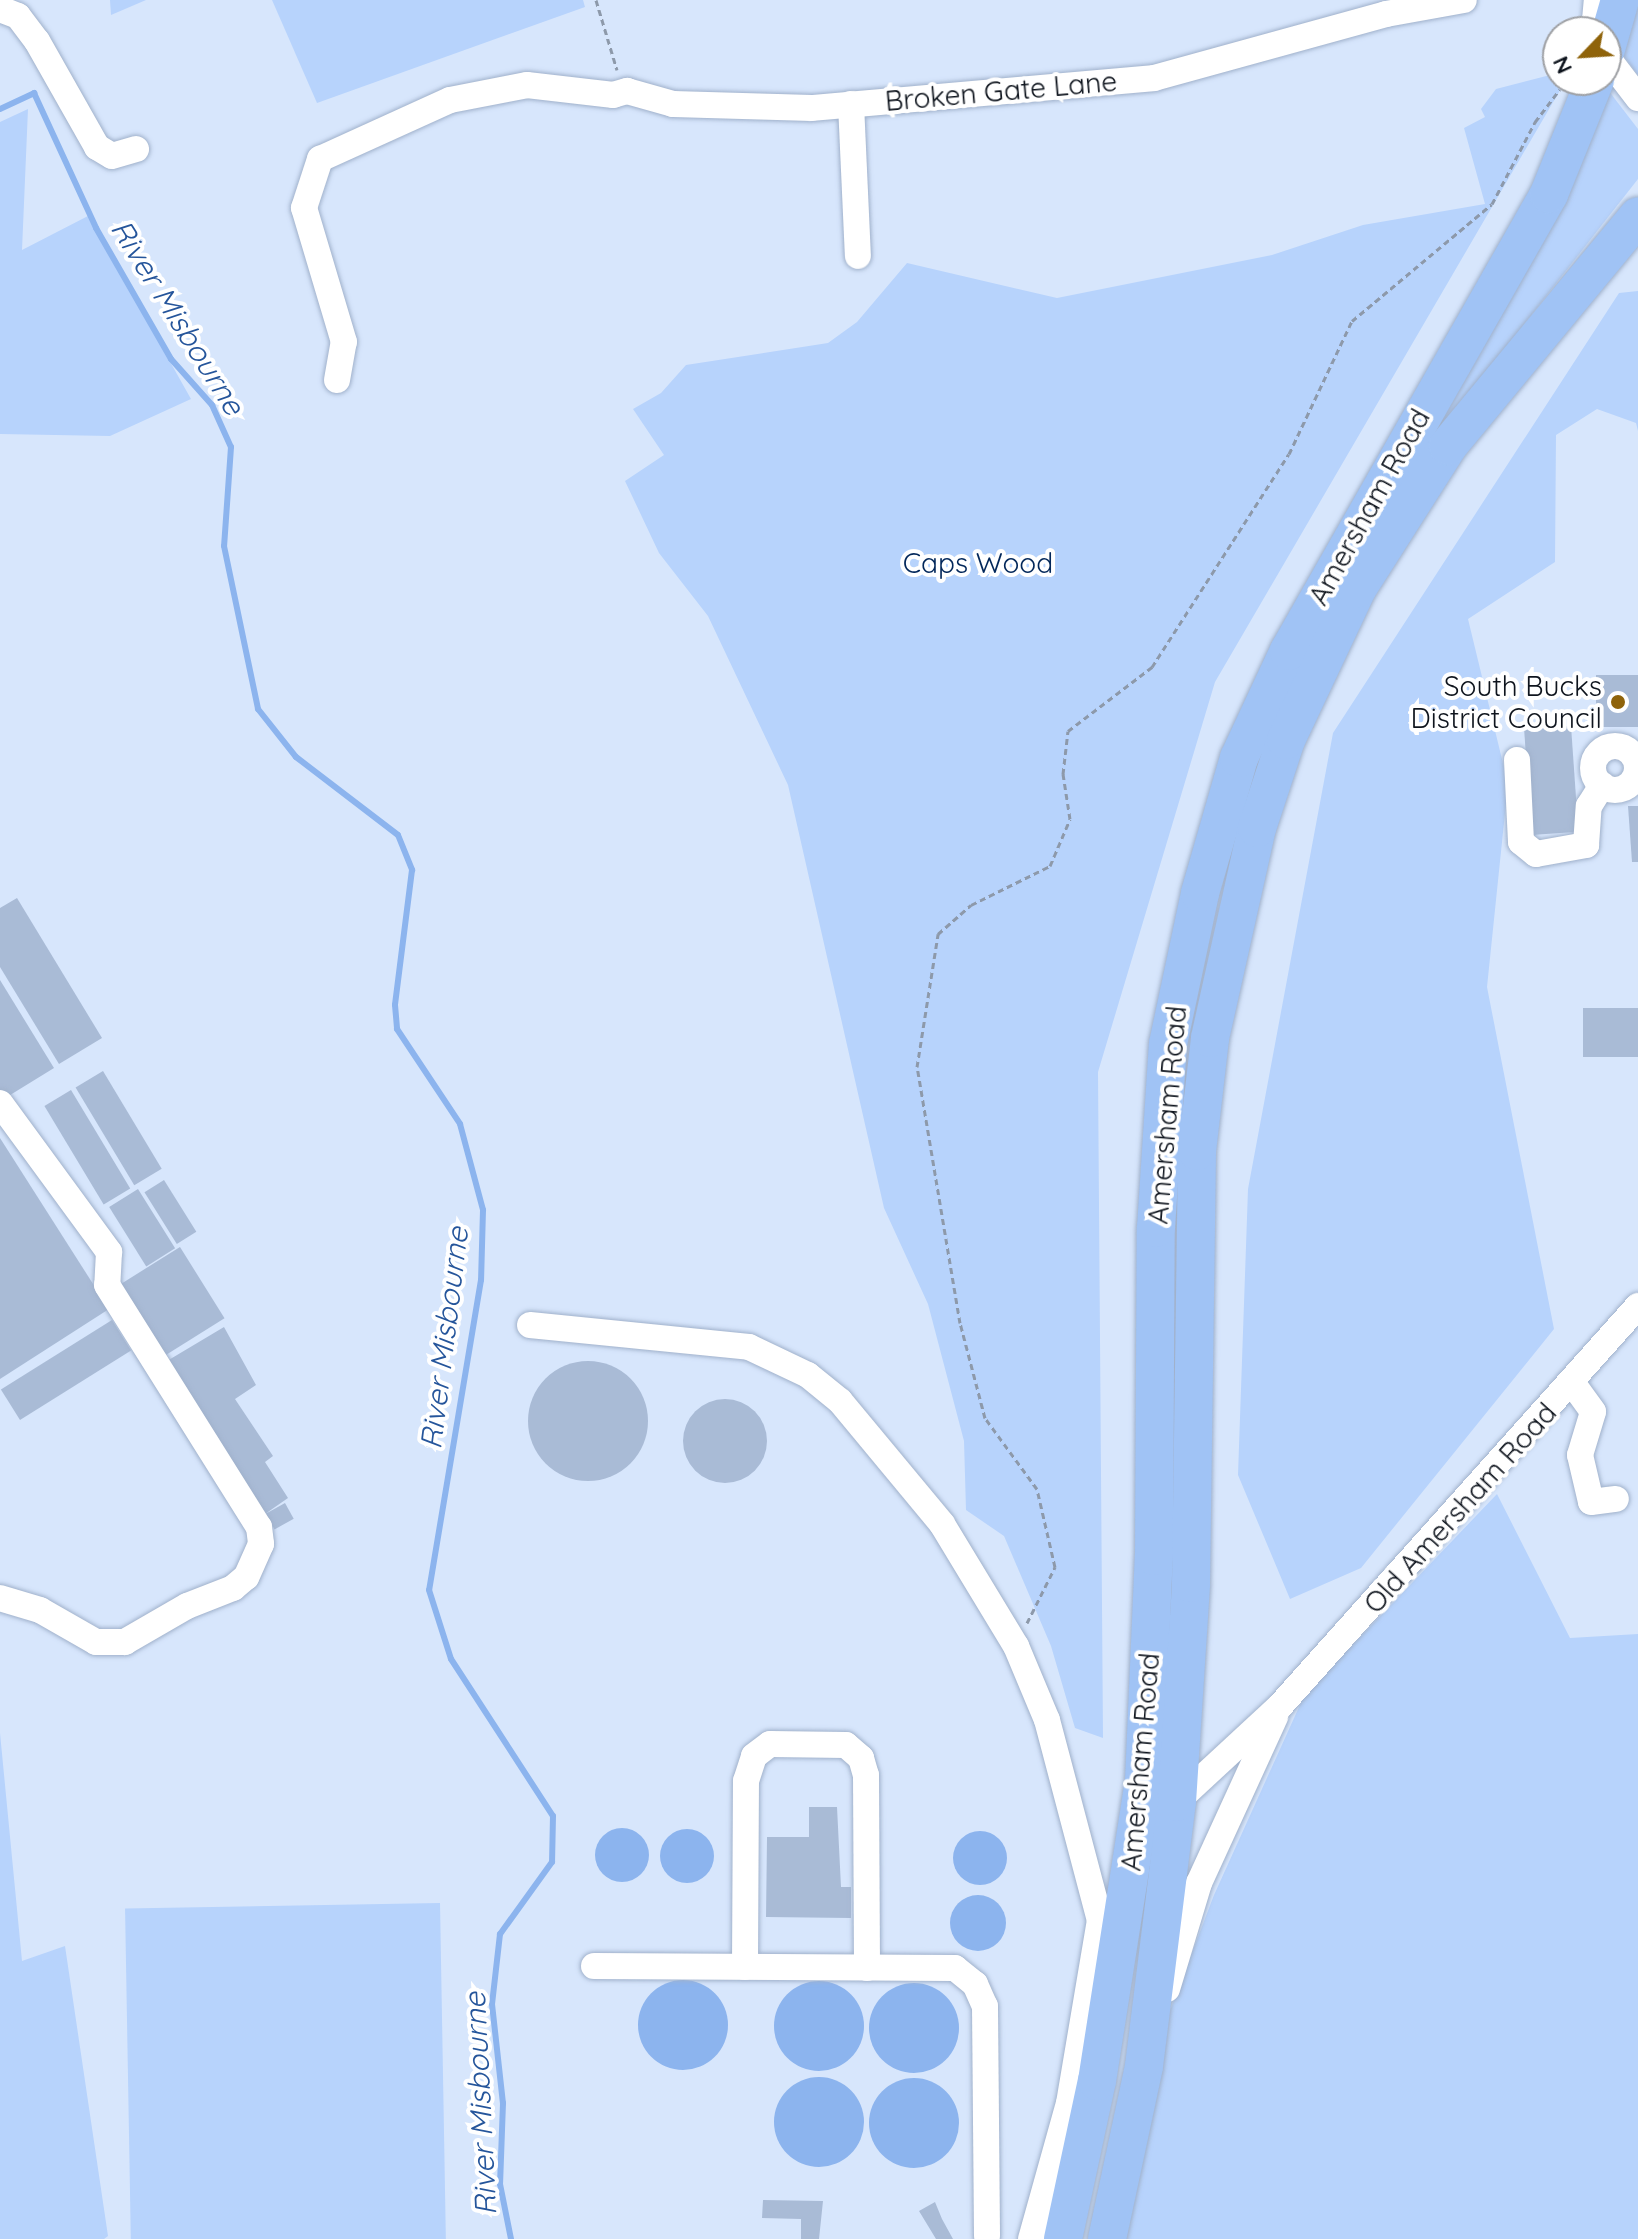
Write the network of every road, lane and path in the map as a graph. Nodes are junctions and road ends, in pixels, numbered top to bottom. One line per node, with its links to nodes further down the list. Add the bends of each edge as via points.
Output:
1 (596, 0): 5 (path)
2 (1464, 0): 9 (street, Broken Gate Lane, via 1386,14 1154,78)
3 (0, 9): 10 (street, via 18,16 37,41 97,147 112,156)
4 (1622, 77): 8 (street)
5 (627, 91): 9 (street, Broken Gate Lane, via 673,104 732,108); 13 (street, Broken Gate Lane, via 613,95 527,85 450,100 320,159 304,208 344,342)
6 (1555, 96): 23 (path, via 1535,122 1492,204 1352,321 1289,454 1152,667 1068,731 1063,774 1070,819 1050,866 971,905 938,934 917,1067 960,1323 985,1418 1037,1489 1055,1567)
7 (1589, 96): 26 (highway, Amersham Road, via 1549,194 1289,651 1239,758 1200,893 1168,1044 1156,1228 1154,1556 1145,1766)
8 (1638, 98)
9 (851, 104): 12 (street)
10 (136, 149)
11 (1638, 216): 25 (highway, via 1448,446 1357,589 1286,740 1257,828 1210,1038 1197,1151 1191,1583)
12 (858, 256)
13 (337, 380)
14 (1517, 760): 16 (street, via 1521,842 1526,852 1586,845 1589,806)
15 (1637, 764): 16 (street, via 1628,785 1615,790); 16 (street, via 1626,748 1604,748 1592,766)
16 (1602, 785)
17 (0, 1103): 22 (street, via 109,1252 107,1285 259,1527 261,1544 246,1577 233,1588 112,1645 96,1642 40,1610)
18 (1638, 1306): 20 (street, Old Amersham Road)
19 (530, 1325): 23 (street, via 749,1347 808,1375 840,1401 942,1524)
20 (1573, 1384): 21 (street, via 1593,1412 1580,1455 1591,1502); 24 (street, Old Amersham Road)
21 (1616, 1499)
22 (0, 1598)
23 (1016, 1646): 32 (street, via 1047,1720 1100,1920 1069,2103)
24 (1280, 1706): 25 (street, Old Amersham Road); 30 (street, Old Amersham Road, via 1199,1883)
25 (1177, 1802): 26 (street, Old Amersham Road, via 1149,1841); 30 (highway)
26 (1128, 1900): 33 (highway, Amersham Road)
27 (594, 1966): 28 (street)
28 (745, 1967): 29 (street); 29 (street, via 746,1781 754,1756 770,1744 785,1744 846,1745 861,1758 866,1775)
29 (867, 1968): 31 (street, via 955,1968 975,1984 985,2006)
30 (1144, 2066): 34 (highway)
31 (989, 2238)
32 (1031, 2239)
33 (1063, 2239)
34 (1107, 2239)

